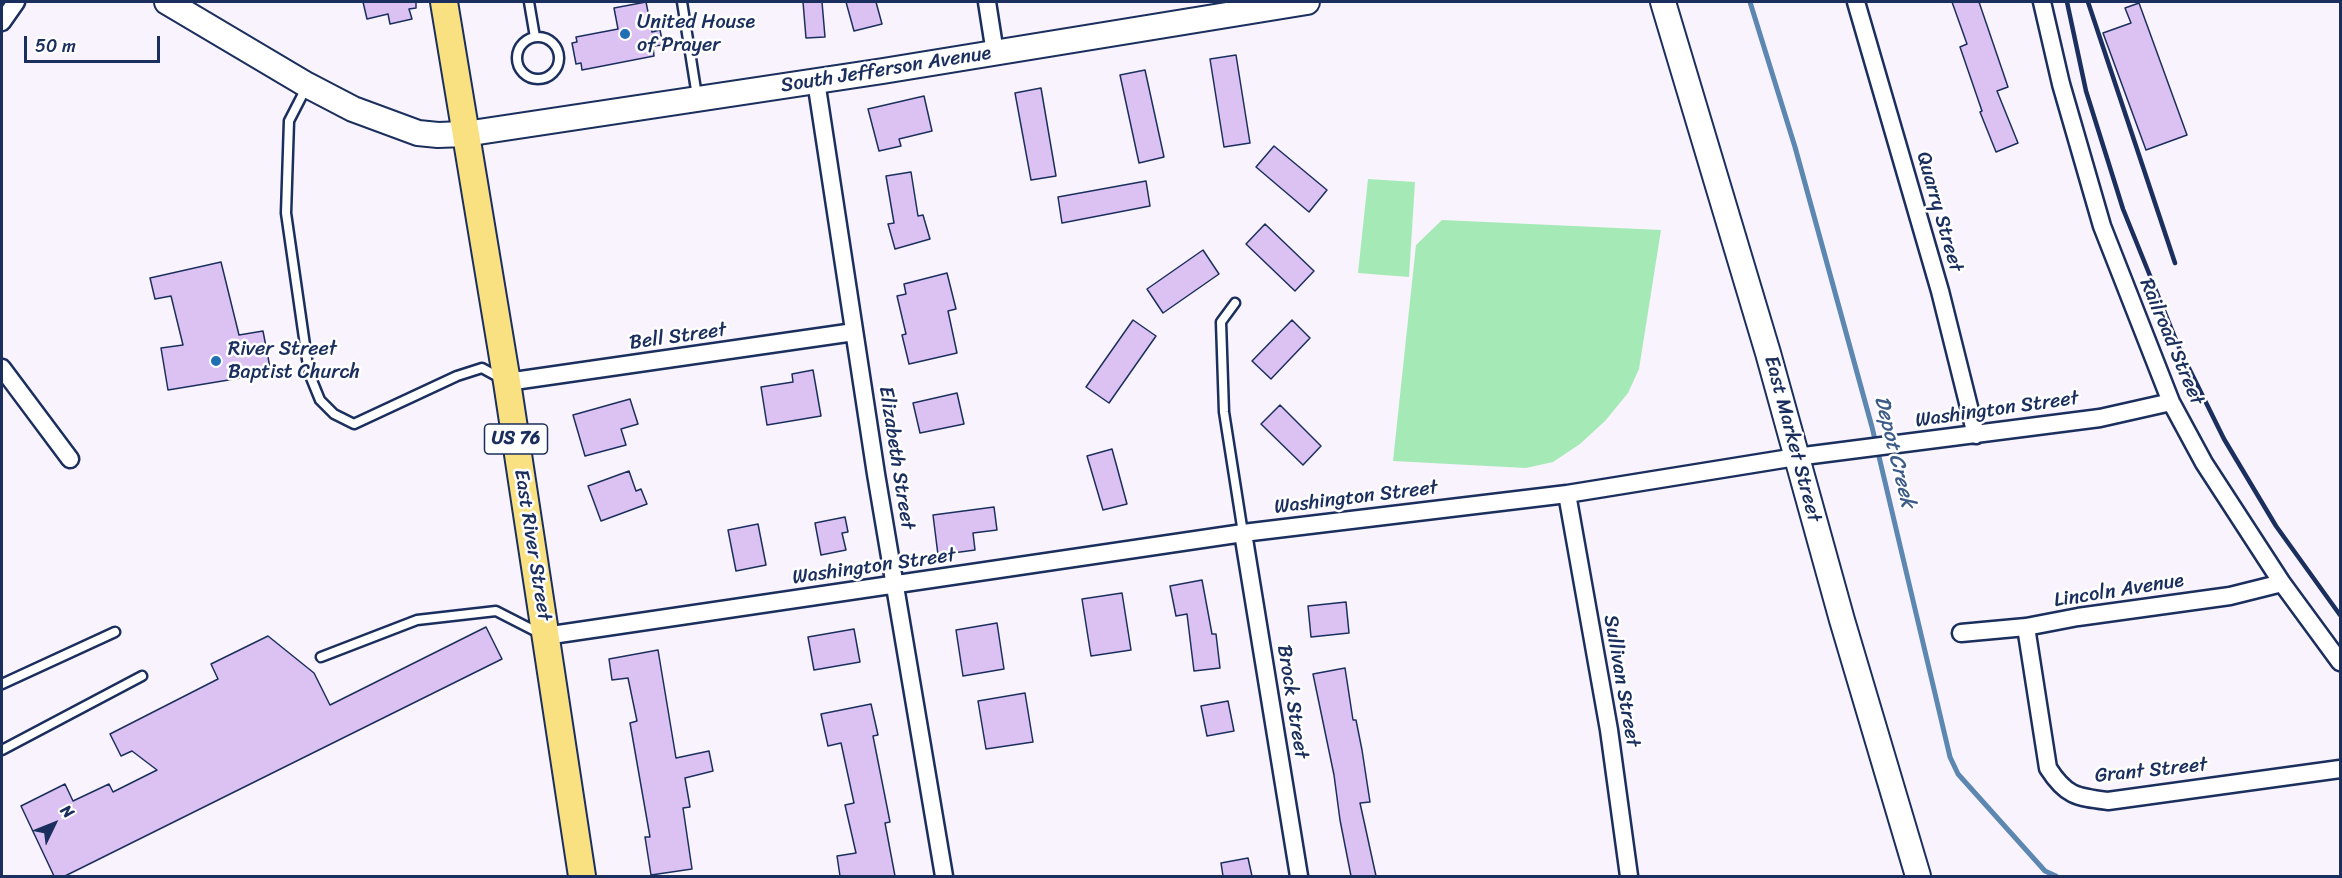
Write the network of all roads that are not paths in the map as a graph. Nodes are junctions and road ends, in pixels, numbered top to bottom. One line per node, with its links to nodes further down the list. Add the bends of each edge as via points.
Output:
1 (16, 2): 11 (street)
2 (166, 2): 15 (street, South Jefferson Avenue)
3 (446, 2): 17 (main road, East River Street / US 76)
4 (528, 2): 12 (lane)
5 (682, 2): 16 (lane)
6 (987, 2): 13 (street)
7 (1307, 2): 13 (street, South Jefferson Avenue)
8 (1663, 2): 24 (street, East Market Street)
9 (1856, 2): 23 (street, Quarry Street, via 1940,291)
10 (2042, 2): 22 (street, Railroad Street, via 2102,226)
11 (2, 22)
12 (535, 37): 12 (lane, via 523,43 518,62 525,75 539,79 552,72 558,59 554,45)
13 (995, 53): 14 (street, South Jefferson Avenue)
14 (816, 81): 16 (street, South Jefferson Avenue); 19 (street, Elizabeth Street)
15 (307, 85): 17 (street, South Jefferson Avenue, via 401,128); 21 (lane, via 289,121 286,213 309,373 320,400 334,414 354,424 482,368)
16 (698, 99): 17 (street, South Jefferson Avenue)
17 (465, 135): 21 (main road, East River Street / US 76)
18 (1235, 303): 27 (lane, via 1221,322 1224,412)
19 (854, 332): 21 (street, Bell Street); 29 (street, Elizabeth Street)
20 (2, 368): 25 (street)
21 (507, 382): 33 (main road, East River Street / US 76)
22 (2171, 402): 23 (street, Washington Street, via 2100,418); 28 (street, Railroad Street, via 2204,463)
23 (1976, 435): 24 (street, Washington Street)
24 (1796, 457): 26 (street, Washington Street); 44 (street, East Market Street)
25 (70, 459)
26 (1567, 494): 27 (street, Washington Street); 43 (street, Sullivan Street, via 1609,730)
27 (1243, 533): 29 (street, Washington Street); 42 (street, Brock Street)
28 (2282, 583): 30 (street, Lincoln Avenue, via 2230,596); 35 (street, Railroad Street)
29 (896, 585): 33 (street, Washington Street); 41 (street, Elizabeth Street)
30 (2026, 627): 32 (street, Lincoln Avenue); 39 (street, Grant Street, via 2048,768 2059,785 2079,798 2108,801)
31 (115, 632): 37 (lane)
32 (1961, 633)
33 (545, 636): 34 (lane, via 496,611 417,621); 40 (main road, East River Street / US 76)
34 (321, 657)
35 (2340, 662)
36 (142, 676): 38 (lane)
37 (2, 684)
38 (2, 750)
39 (2340, 769)
40 (582, 876)
41 (944, 876)
42 (1299, 876)
43 (1629, 876)
44 (1918, 876)

